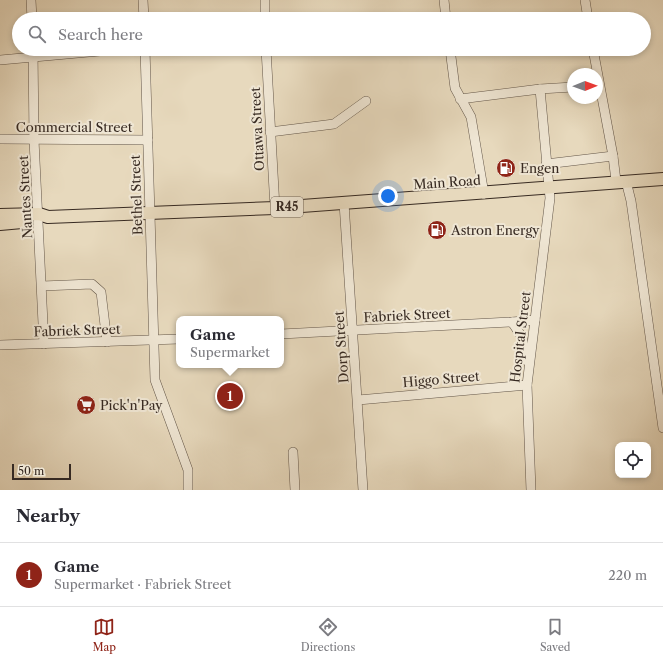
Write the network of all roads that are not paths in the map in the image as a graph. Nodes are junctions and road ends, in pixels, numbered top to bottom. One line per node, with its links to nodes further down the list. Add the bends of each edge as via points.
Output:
1 (31, 0): 6 (street)
2 (143, 0): 7 (street)
3 (265, 0): 8 (street)
4 (444, 0): 9 (street)
5 (585, 0): 10 (street)
6 (32, 12)
7 (144, 12)
8 (265, 12)
9 (445, 12)
10 (587, 12)
11 (19, 56): 17 (street)
12 (34, 56): 26 (street, Nantes Street)
13 (145, 56): 27 (street, Bethel Street)
14 (266, 56): 24 (street, Ottawa Street)
15 (451, 56): 21 (street, via 455,88)
16 (594, 56): 18 (street)
17 (0, 60)
18 (596, 68)
19 (567, 87): 20 (street)
20 (540, 89): 21 (street); 29 (street, Hospital Street)
21 (460, 99): 33 (street, via 471,117)
22 (366, 101): 24 (street, via 334,124)
23 (602, 104): 28 (street)
24 (270, 132): 35 (street, Ottawa Street)
25 (0, 139): 26 (street, Commercial Street)
26 (34, 140): 27 (street, Commercial Street); 38 (street, Nantes Street)
27 (148, 140): 36 (street, Bethel Street)
28 (613, 156): 29 (street); 31 (street)
29 (546, 164): 32 (street, Hospital Street)
30 (663, 179): 31 (main road, Main Road / R45)
31 (621, 181): 32 (main road, Main Road / R45); 53 (street, via 631,201)
32 (549, 187): 33 (main road, Main Road / R45); 41 (street, Hospital Street, via 546,237)
33 (484, 194): 34 (main road, Main Road / R45)
34 (344, 203): 35 (main road, Main Road / R45); 43 (street, Dorp Street)
35 (275, 208): 36 (main road, Main Road / R45)
36 (150, 213): 38 (main road, Main Road / R45); 46 (street, Bethel Street)
37 (0, 215): 38 (main road, R45)
38 (42, 217): 39 (main road, R45); 40 (street, Nantes Street)
39 (0, 224)
40 (42, 286): 47 (street, via 92,284 97,287 101,292); 48 (street, Nantes Street)
41 (535, 320): 42 (street, Fabriek Street); 50 (street, Hospital Street)
42 (512, 322): 43 (street, Fabriek Street); 50 (street, via 522,337)
43 (353, 331): 44 (street, Fabriek Street); 52 (street, Dorp Street)
44 (284, 334)
45 (176, 339): 46 (street, Fabriek Street)
46 (153, 340): 47 (street, Fabriek Street); 55 (street, Bethel Street, via 155,380 188,470)
47 (107, 342): 48 (street, Fabriek Street)
48 (44, 344): 49 (street, Fabriek Street)
49 (0, 345)
50 (529, 370): 51 (street, Hospital Street)
51 (527, 384): 52 (street, Higgo Street); 58 (street, Hospital Street)
52 (358, 400): 57 (street, Dorp Street)
53 (663, 428)
54 (293, 452): 56 (street)
55 (188, 490)
56 (295, 490)
57 (363, 490)
58 (531, 490)

